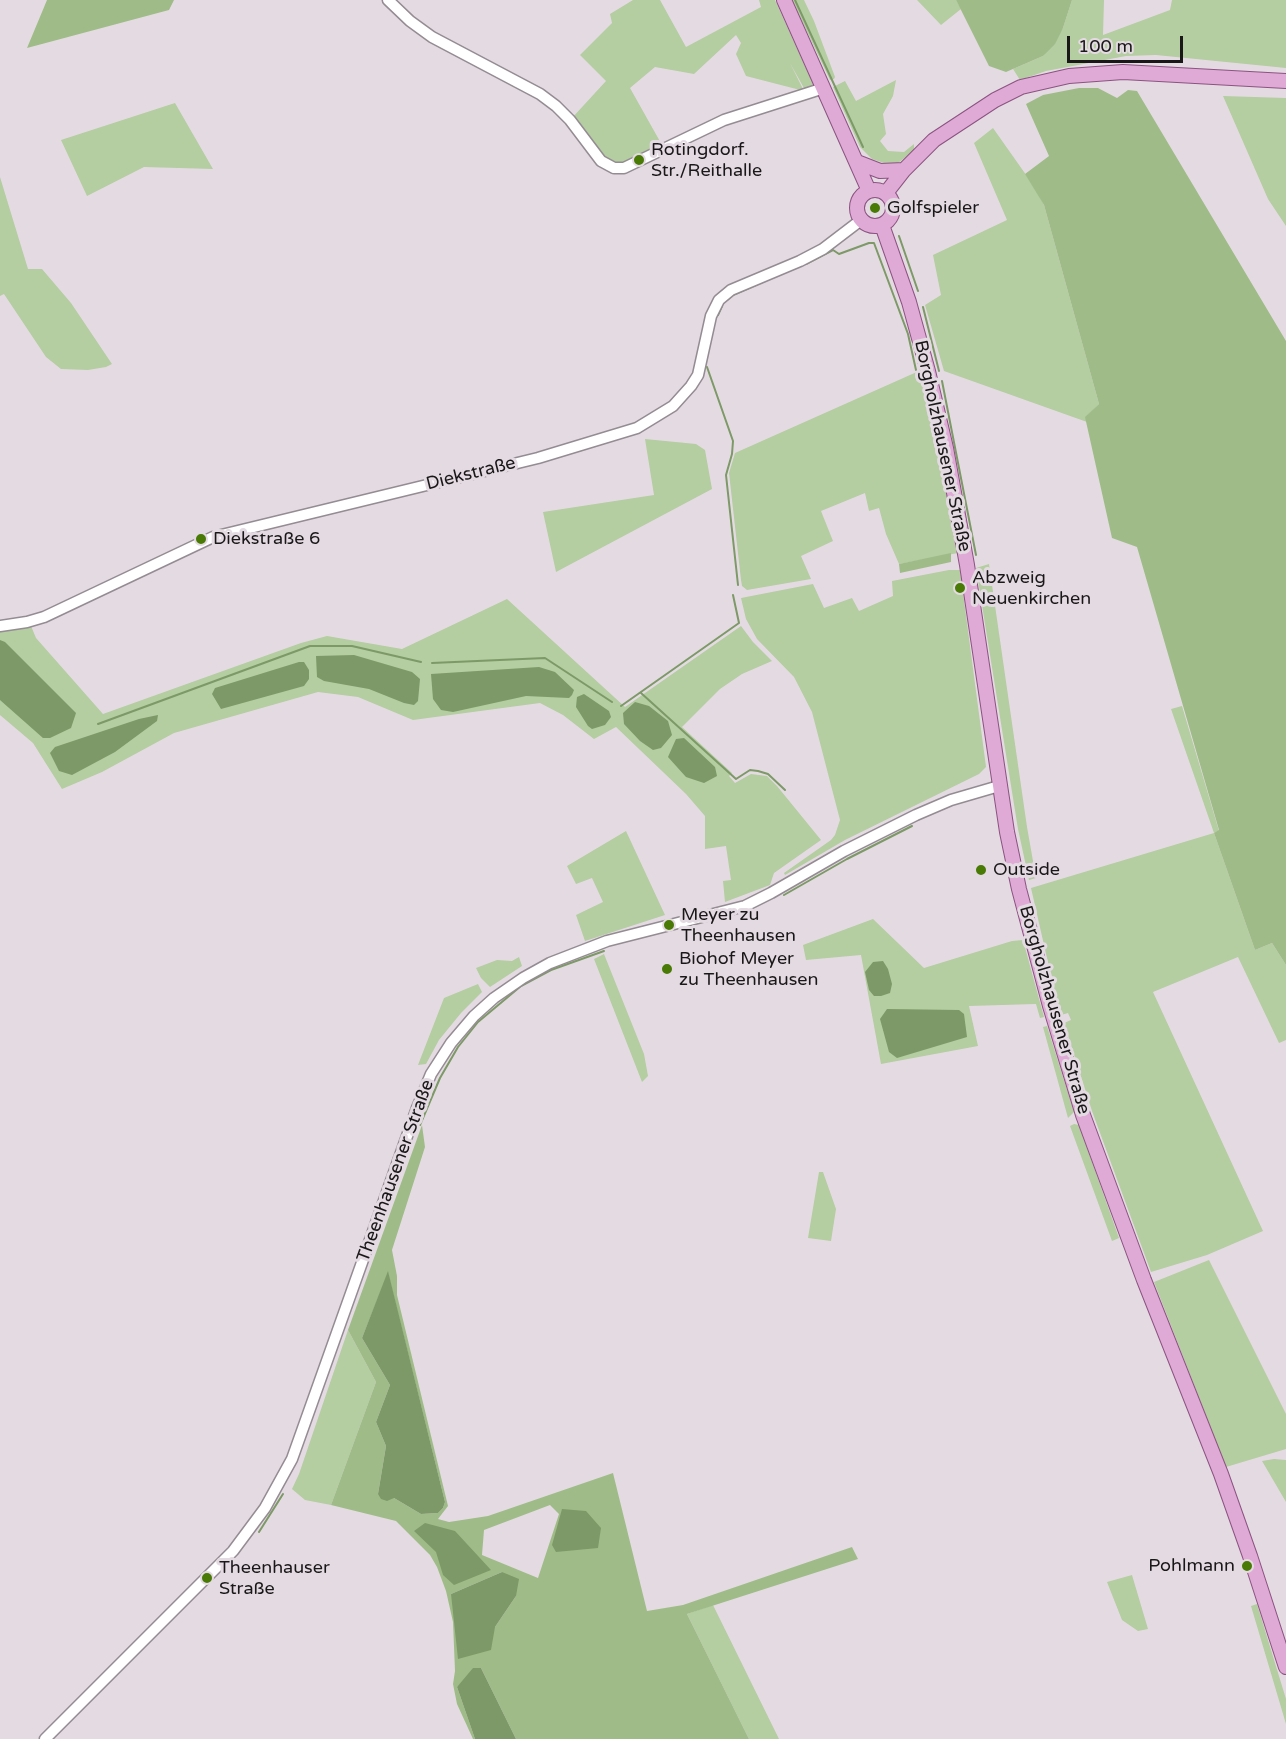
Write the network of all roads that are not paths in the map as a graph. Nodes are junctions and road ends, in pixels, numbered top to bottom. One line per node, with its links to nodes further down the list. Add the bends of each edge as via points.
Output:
1 (388, 0): 4 (street, via 432,37 540,94 570,120 601,162 614,168 624,168 724,120)
2 (784, 0): 4 (main road)
3 (1286, 81): 6 (main road, via 1123,72 1048,80 995,100 934,140)
4 (824, 88): 5 (main road)
5 (857, 162): 6 (main road, via 880,171); 7 (main road)
6 (904, 170): 8 (main road)
7 (869, 191): 8 (main road); 9 (main road, via 857,204)
8 (886, 194): 10 (main road, via 893,210)
9 (861, 220): 10 (main road, via 871,226); 11 (street, Diekstraße, via 823,249 731,290 719,300 711,316 698,375 686,394 637,428 538,458 213,537 44,617)
10 (882, 225): 12 (main road, Borgholzhausener Straße, via 912,314 946,448)
11 (0, 626)
12 (999, 786): 13 (main road, Borgholzhausener Straße, via 1022,899 1083,1115 1221,1474); 14 (street, Theenhausener Straße, via 916,815 745,906 608,941 550,963 494,998 474,1016 436,1067 417,1108 292,1459 274,1493 233,1551)
13 (1286, 1667)
14 (45, 1739)

